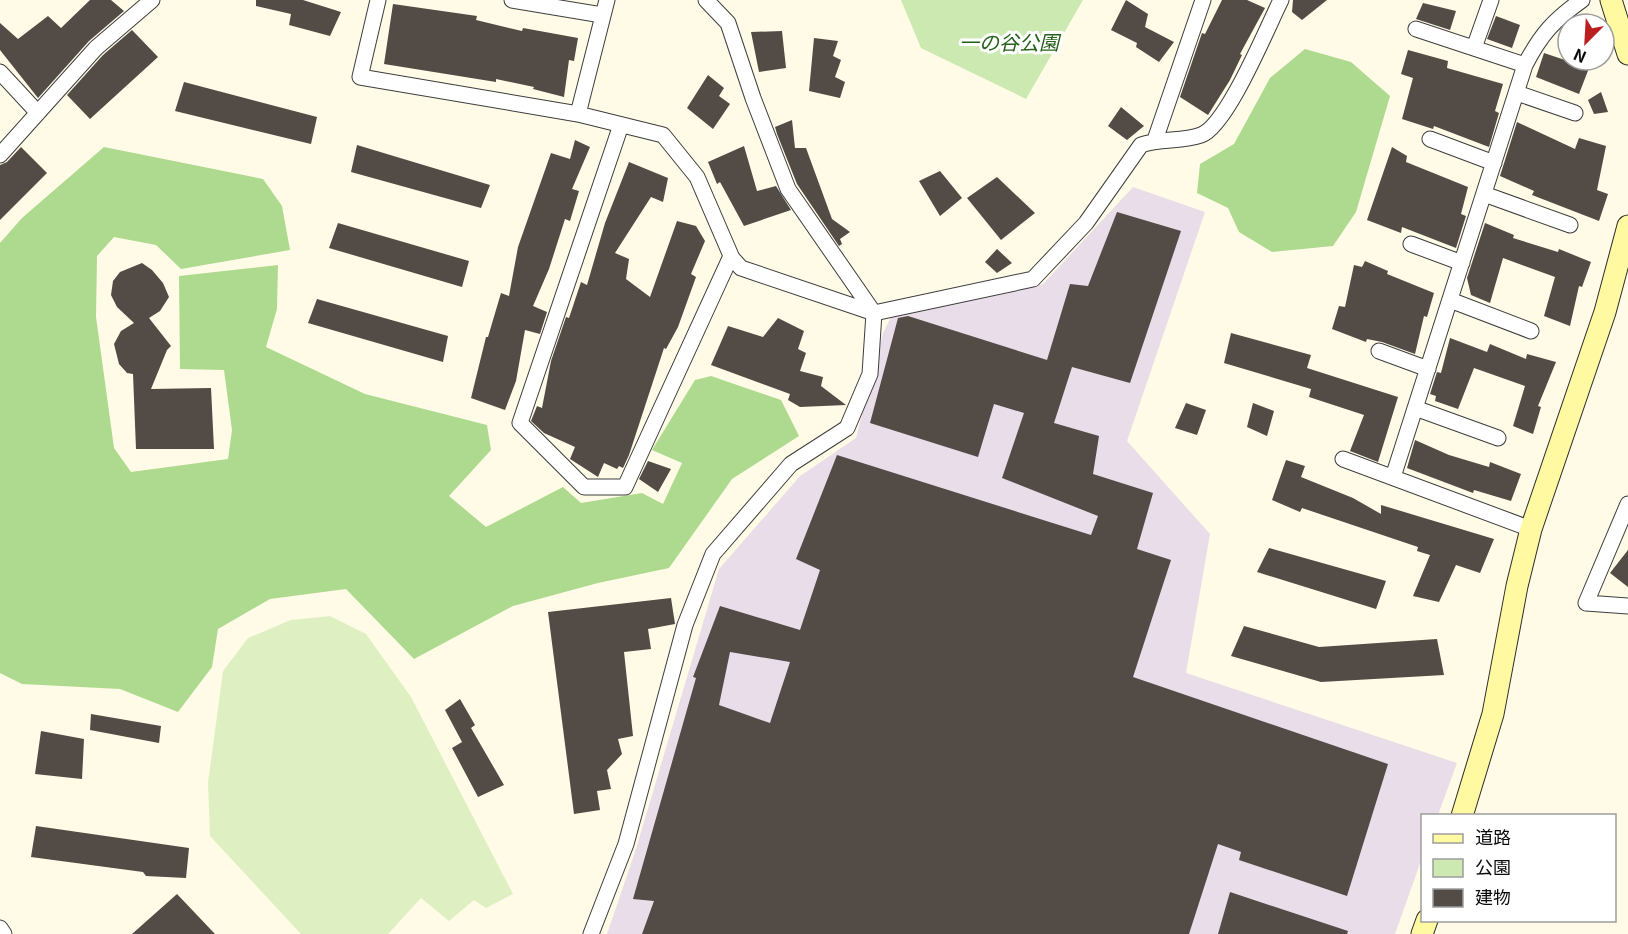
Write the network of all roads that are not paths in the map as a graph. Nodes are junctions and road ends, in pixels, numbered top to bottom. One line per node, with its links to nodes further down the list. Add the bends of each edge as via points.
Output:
1 (152, 0): 18 (street, via 96,48)
2 (378, 0): 19 (street, via 360,76)
3 (512, 0): 11 (street)
4 (607, 0): 11 (street)
5 (706, 0): 33 (street, via 728,24 788,189)
6 (1203, 0): 23 (street)
7 (1281, 0): 23 (street, via 1224,116 1202,135)
8 (1491, 0): 13 (street)
9 (1582, 0): 15 (street, via 1554,20 1537,41)
10 (1611, 0): 14 (street)
11 (602, 15): 19 (street)
12 (1416, 29): 13 (street)
13 (1474, 48): 15 (street)
14 (1628, 54)
15 (1526, 65): 17 (street)
16 (0, 72): 18 (street)
17 (1516, 93): 20 (street); 25 (street)
18 (38, 113): 24 (street)
19 (578, 114): 21 (street)
20 (1575, 114)
21 (621, 125): 30 (street, via 663,135 697,177); 30 (street, via 520,423 584,487 625,487)
22 (1430, 139): 25 (street)
23 (1155, 140): 33 (street, via 1141,145 1086,223 1033,279)
24 (0, 155)
25 (1494, 163): 26 (street)
26 (1484, 194): 27 (street); 31 (street)
27 (1570, 225)
28 (1628, 226): 42 (street, via 1605,312)
29 (1411, 244): 31 (street)
30 (731, 256): 33 (street, via 741,268)
31 (1462, 263): 32 (street)
32 (1450, 300): 34 (street); 36 (street)
33 (874, 313): 47 (street, via 870,374 847,428 791,464 713,554 685,625 626,844)
34 (1531, 331)
35 (1379, 351): 36 (street)
36 (1428, 369): 37 (street)
37 (1415, 408): 38 (street); 40 (street)
38 (1498, 438)
39 (1343, 459): 40 (street)
40 (1393, 477): 42 (street)
41 (1628, 504): 43 (street, via 1586,603)
42 (1531, 528): 44 (street, via 1492,714)
43 (1628, 606)
44 (1463, 814)
45 (0, 928): 46 (street)
46 (4, 934)
47 (591, 934)

